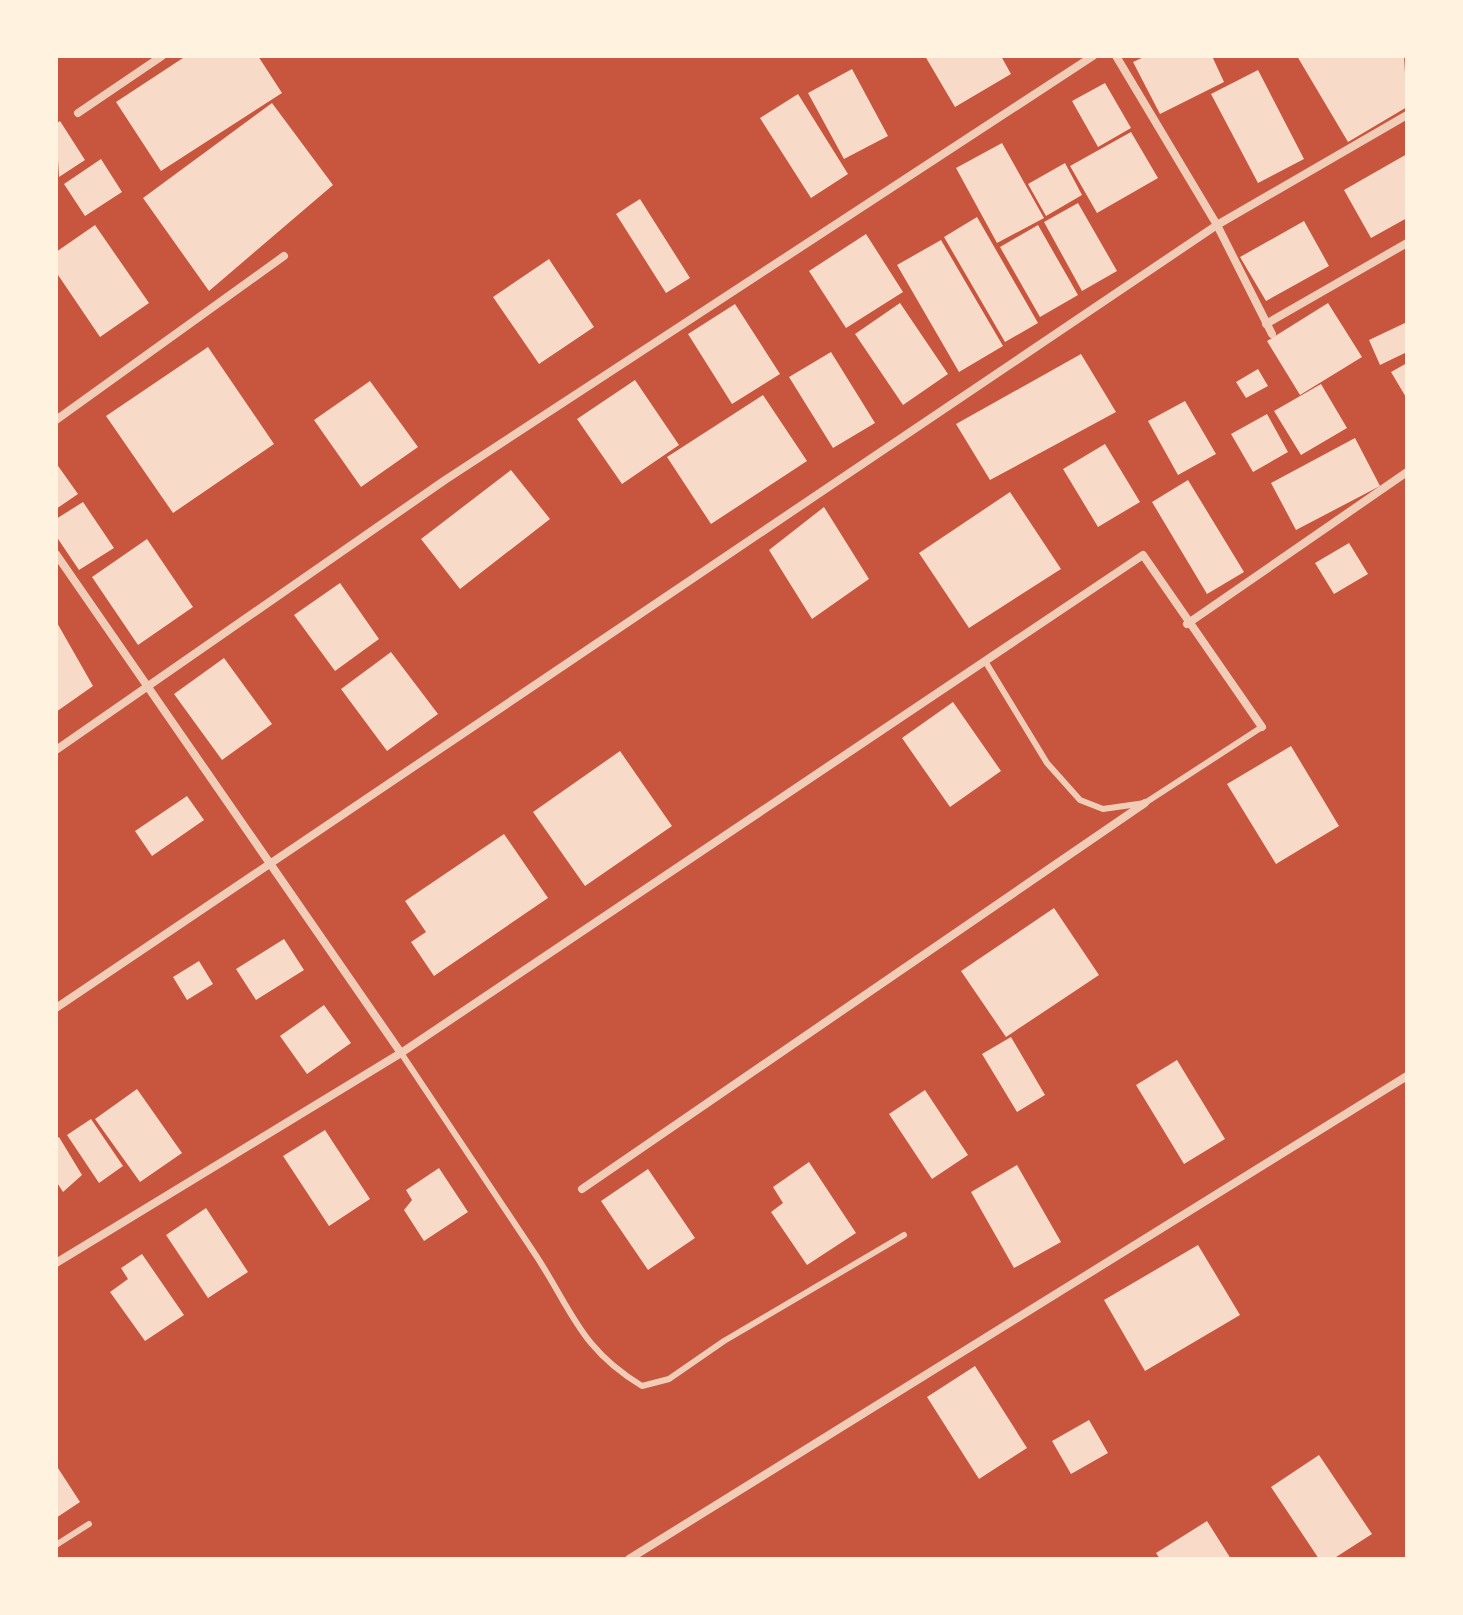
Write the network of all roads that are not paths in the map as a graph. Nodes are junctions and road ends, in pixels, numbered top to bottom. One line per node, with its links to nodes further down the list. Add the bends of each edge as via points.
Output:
1 (162, 56): 4 (street)
2 (1093, 56): 16 (street, via 445,480)
3 (1116, 56): 6 (street)
4 (78, 113)
5 (1407, 115): 6 (street)
6 (1217, 225): 9 (street); 20 (street)
7 (1407, 243): 9 (street)
8 (284, 256): 11 (street)
9 (1266, 324): 10 (street)
10 (1272, 334)
11 (56, 420)
12 (1407, 472): 14 (street)
13 (56, 554): 16 (street)
14 (1187, 624): 15 (street, via 1143,555); 17 (street)
15 (985, 661): 19 (lane, via 1047,763 1080,800 1103,809); 22 (street)
16 (150, 687): 18 (street); 20 (street)
17 (1262, 727): 19 (lane)
18 (56, 750)
19 (1145, 803): 24 (street)
20 (268, 864): 21 (street); 22 (street)
21 (56, 1008)
22 (401, 1053): 25 (lane, via 580,1331 609,1366 642,1386 669,1379); 26 (street)
23 (1407, 1076): 29 (street)
24 (582, 1189)
25 (904, 1235)
26 (56, 1263)
27 (89, 1524): 28 (lane)
28 (56, 1545)
29 (629, 1559)

